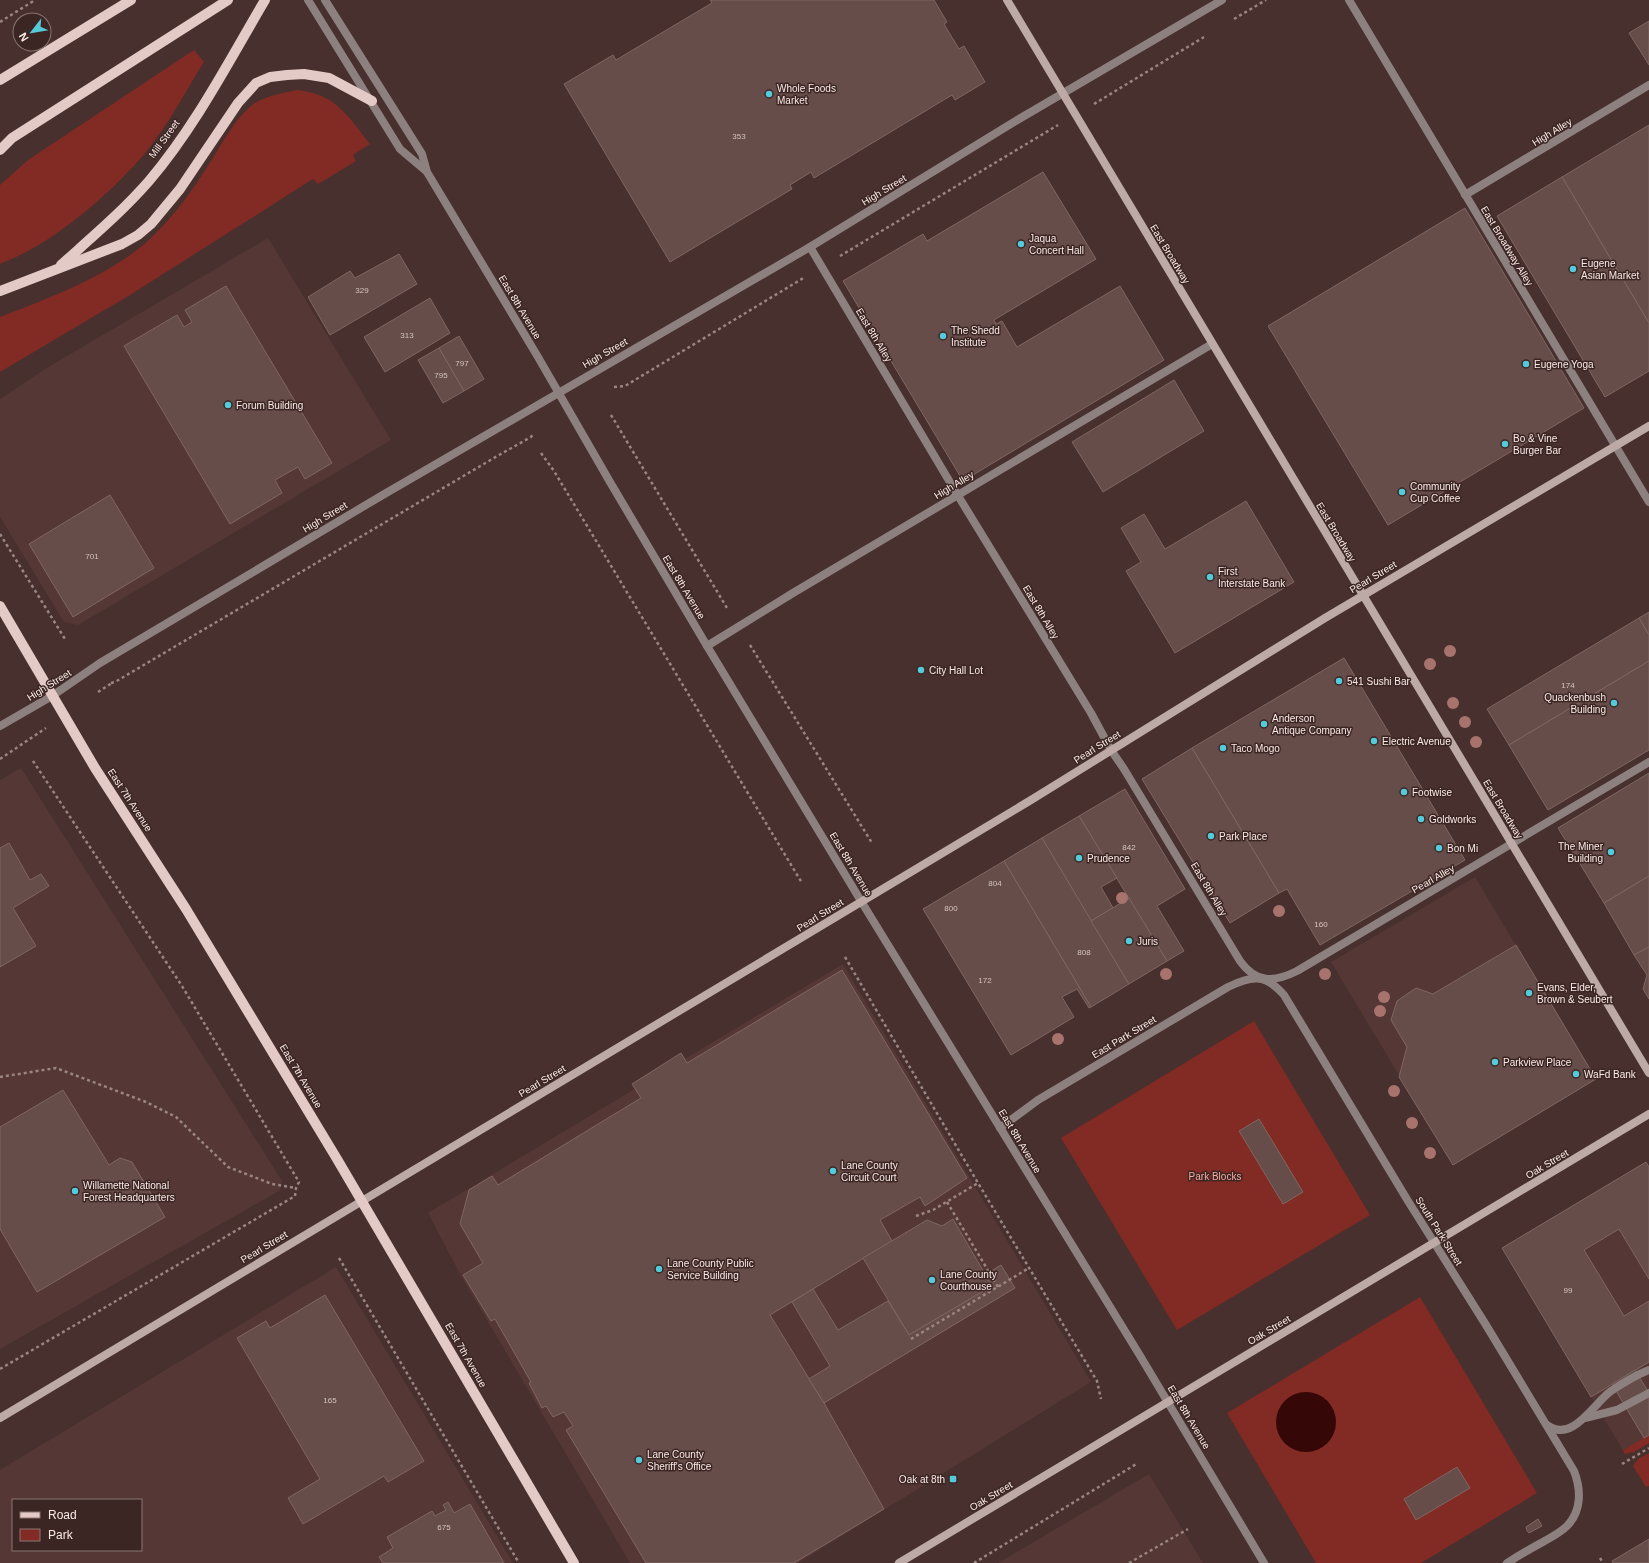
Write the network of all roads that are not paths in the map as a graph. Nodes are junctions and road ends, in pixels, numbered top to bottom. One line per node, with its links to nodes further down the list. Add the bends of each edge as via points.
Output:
1 (131, 0): 9 (main road)
2 (228, 0): 13 (main road, via 12,138)
3 (265, 0): 17 (main road, Mill Street, via 186,132 148,181 110,222)
4 (308, 0): 12 (street, East 8th Avenue)
5 (325, 0): 14 (street, East 8th Avenue, via 422,154)
6 (1007, 0): 11 (main road, East Broadway)
7 (1222, 0): 11 (street, High Street)
8 (1348, 0): 15 (street, East Broadway Alley)
9 (0, 80)
10 (1649, 85): 15 (street, High Alley)
11 (1062, 94): 16 (street, High Street); 19 (main road, East Broadway)
12 (372, 101): 14 (street, East 8th Avenue, via 400,149); 17 (main road, via 338,82 304,74 278,76 256,84 238,103 180,189 151,224 122,244)
13 (0, 150)
14 (427, 172): 20 (street, East 8th Avenue)
15 (1465, 195): 22 (street, East Broadway Alley)
16 (810, 247): 20 (street, High Street); 23 (street, East 8th Alley)
17 (55, 271): 18 (main road)
18 (0, 291)
19 (1212, 344): 23 (street, High Alley); 25 (main road, East Broadway)
20 (558, 392): 27 (street, East 8th Avenue); 28 (street, High Street, via 100,663)
21 (1649, 426): 22 (main road, Pearl Street)
22 (1615, 446): 24 (street, East Broadway Alley); 25 (main road, Pearl Street)
23 (957, 494): 27 (street, High Alley); 30 (street, East 8th Alley)
24 (1649, 502)
25 (1363, 595): 30 (main road, Pearl Street); 32 (main road, East Broadway)
26 (0, 606): 28 (main road, East 7th Avenue)
27 (707, 646): 33 (street, East 8th Avenue)
28 (52, 696): 29 (street, High Street); 38 (main road, East 7th Avenue, via 186,909)
29 (0, 726)
30 (1111, 750): 33 (main road, Pearl Street); 34 (street, East 8th Alley, via 1240,961 1250,972)
31 (1649, 762): 32 (street, Pearl Alley)
32 (1512, 843): 34 (street, Pearl Alley, via 1297,971 1280,978); 35 (main road, East Broadway)
33 (861, 901): 37 (street, East 8th Avenue); 38 (main road, Pearl Street)
34 (1264, 980): 37 (street, East Park Street, via 1248,979 1228,987 1038,1100); 39 (street, South Park Street, via 1284,995)
35 (1649, 1073)
36 (1649, 1114): 39 (main road, Oak Street)
37 (1000, 1128): 42 (street, East 8th Avenue)
38 (362, 1201): 43 (main road, Pearl Street); 47 (main road, East 7th Avenue)
39 (1434, 1243): 42 (main road, Oak Street); 45 (street, South Park Street)
40 (1649, 1370): 44 (street, via 1611,1391)
41 (1649, 1393): 44 (street, via 1618,1410)
42 (1168, 1402): 46 (main road, Oak Street); 48 (street, East 8th Avenue)
43 (0, 1418)
44 (1584, 1419): 45 (street, via 1561,1430 1552,1430)
45 (1547, 1426): 49 (street, South Park Street, via 1578,1481 1576,1512 1567,1527)
46 (905, 1562)
47 (574, 1563)
48 (1264, 1563)
49 (1506, 1563)

